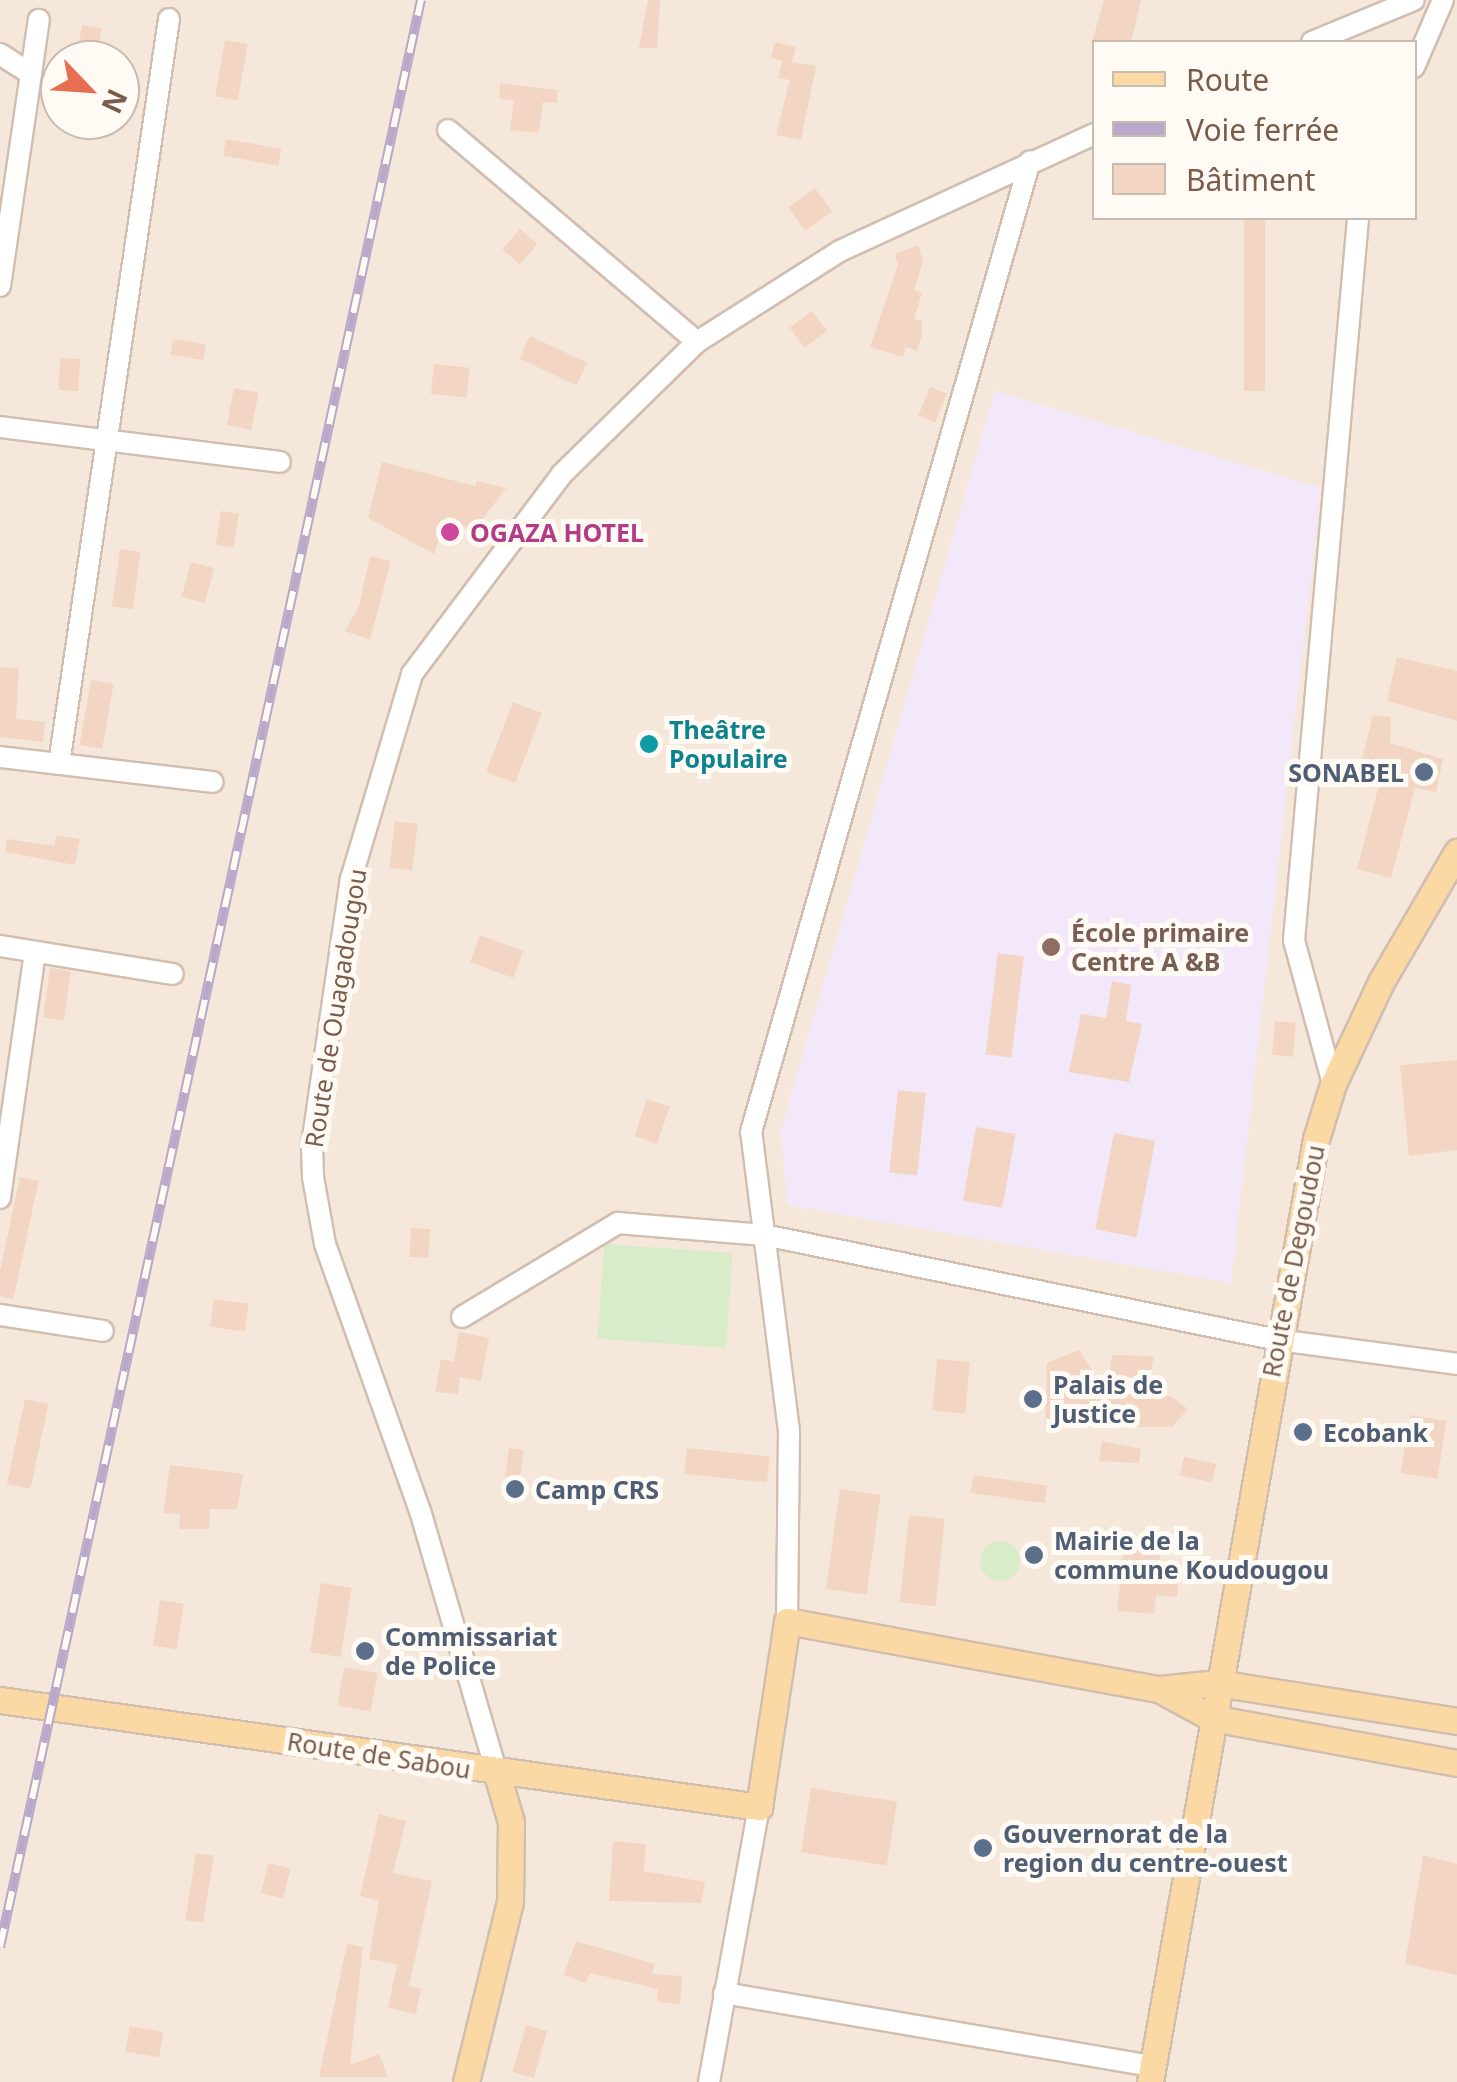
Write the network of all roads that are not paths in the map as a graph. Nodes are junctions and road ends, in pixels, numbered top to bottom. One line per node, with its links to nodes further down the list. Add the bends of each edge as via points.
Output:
1 (1414, 0): 5 (street)
2 (1443, 0): 7 (street)
3 (169, 19): 16 (street)
4 (39, 20): 8 (street)
5 (1317, 40)
6 (0, 54): 8 (street)
7 (1417, 60)
8 (31, 74): 13 (street)
9 (448, 130): 14 (street)
10 (1092, 135): 11 (street, Route de Ouagadougou)
11 (1030, 160): 14 (street, Route de Ouagadougou, via 840,251); 27 (street, via 751,1132)
12 (1358, 220): 25 (street, via 1294,940)
13 (0, 286)
14 (697, 342): 38 (street, Route de Ouagadougou, via 562,474 412,674 352,879 312,1146 325,1244 420,1511)
15 (0, 427): 16 (street)
16 (107, 440): 17 (street); 19 (street)
17 (280, 462)
18 (0, 757): 19 (street)
19 (59, 764): 20 (street)
20 (213, 782)
21 (1457, 852): 25 (main road, Route de Degoudou)
22 (0, 946): 23 (street)
23 (34, 952): 24 (street); 26 (street)
24 (173, 974)
25 (1333, 1084): 31 (main road, Route de Degoudou, via 1316,1139)
26 (0, 1198)
27 (764, 1235): 29 (street, via 618,1223); 31 (street); 33 (street, via 789,1431)
28 (0, 1315): 30 (street)
29 (462, 1317)
30 (103, 1332)
31 (1278, 1340): 32 (street); 35 (main road, Route de Degoudou)
32 (1457, 1364)
33 (787, 1621): 35 (main road); 39 (main road)
34 (0, 1700): 38 (main road, Route de Sabou)
35 (1215, 1700): 36 (main road); 37 (main road); 41 (main road, Route de Degoudou)
36 (1457, 1721)
37 (1457, 1763)
38 (496, 1774): 39 (main road, Route de Sabou, via 617,1783); 42 (main road, Route de Ouagadougou, via 511,1822 510,1902)
39 (759, 1807): 40 (street)
40 (724, 1994): 41 (street); 43 (street)
41 (1152, 2074)
42 (466, 2082)
43 (710, 2082)

